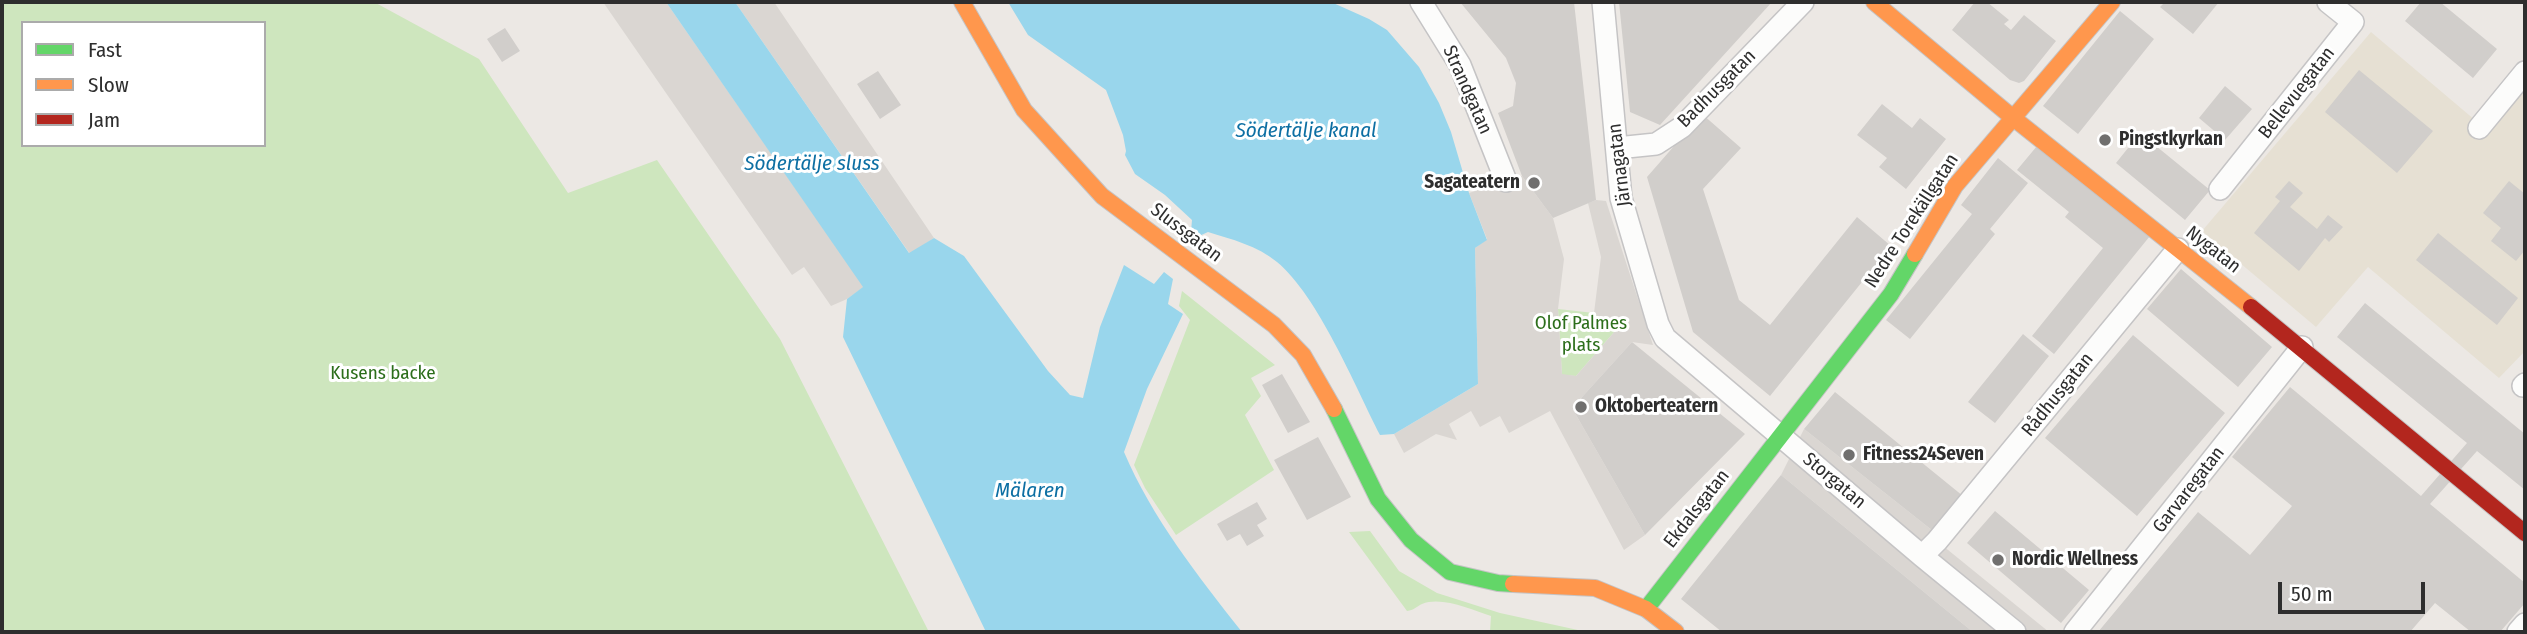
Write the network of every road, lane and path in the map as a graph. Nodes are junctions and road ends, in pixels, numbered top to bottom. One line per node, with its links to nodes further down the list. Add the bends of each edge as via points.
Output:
1 (962, 2): 20 (street, Slussgatan, via 1024,110 1102,196 1274,324 1303,355 1326,391 1378,499 1411,540 1450,572 1498,583 1595,588)
2 (1421, 2): 12 (street, Strandgatan, via 1460,65)
3 (1602, 2): 11 (street, Järnagatan)
4 (1803, 2): 11 (street, Badhusgatan, via 1682,127 1656,144)
5 (1874, 2): 9 (street, Nygatan)
6 (2112, 2): 9 (street, Nedre Torekällgatan)
7 (2328, 2): 13 (street, Bellevuegatan, via 2353,22)
8 (2525, 72): 10 (street)
9 (2012, 117): 14 (street, Nygatan); 17 (street, Nedre Torekällgatan, via 1955,186 1891,294)
10 (2479, 128)
11 (1617, 148): 15 (street, Järnagatan, via 1621,198)
12 (1506, 181)
13 (2220, 189)
14 (2178, 249): 16 (street, Nygatan); 19 (street, Rådhusgatan)
15 (1658, 324): 17 (street, Storgatan, via 1678,351)
16 (2302, 347): 18 (street, Nygatan); 24 (street, Garvaregatan)
17 (1780, 436): 19 (street, Storgatan); 20 (street, Ekdalsgatan)
18 (2525, 533)
19 (1930, 549): 23 (street, Storgatan)
20 (1646, 609): 22 (street, Slussgatan)
21 (2525, 624): 25 (street)
22 (1676, 632)
23 (2015, 632)
24 (2075, 632)
25 (2518, 632)

